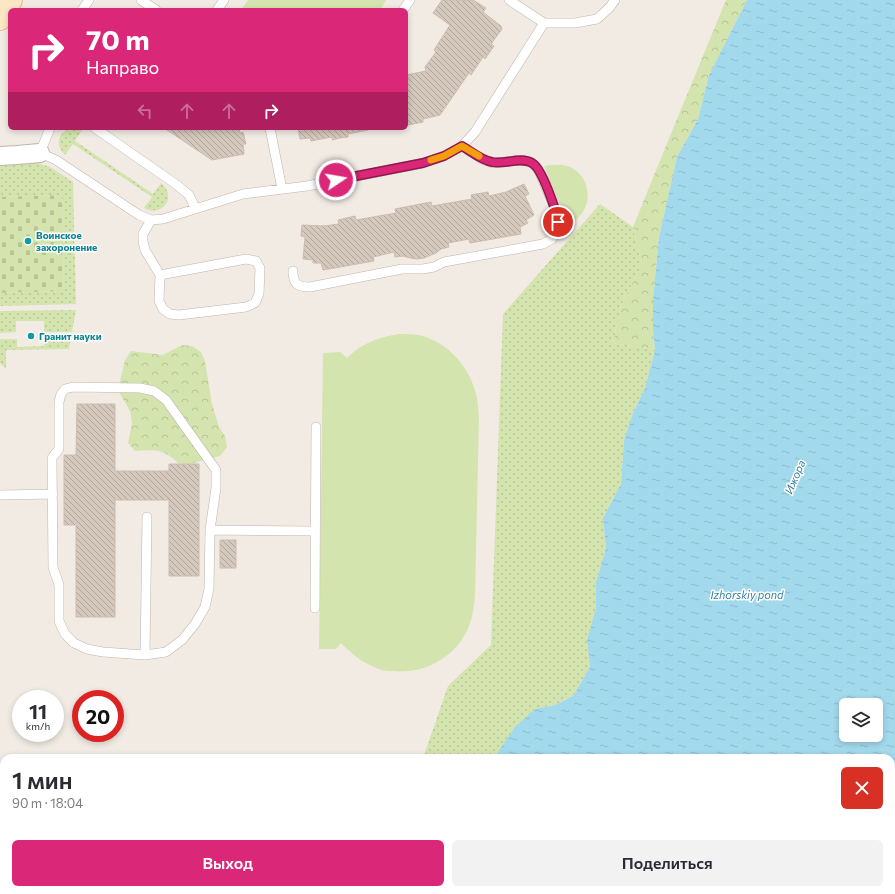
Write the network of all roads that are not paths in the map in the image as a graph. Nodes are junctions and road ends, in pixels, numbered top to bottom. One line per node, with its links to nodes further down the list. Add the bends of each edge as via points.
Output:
1 (11, 0): 6 (main road)
2 (141, 0): 5 (lane)
3 (509, 0): 7 (lane)
4 (615, 0): 7 (lane, via 597,19 575,23)
5 (153, 8)
6 (0, 19)
7 (544, 23): 11 (lane, via 475,132)
8 (49, 130): 12 (lane)
9 (98, 130): 15 (lane, via 177,185 189,195)
10 (270, 130): 14 (lane)
11 (462, 146): 14 (lane, via 423,163 307,186); 17 (lane, via 493,163 522,160 532,163 539,171 557,216 558,222 552,239 543,244 444,262 434,267 402,269 303,287 297,285 293,279)
12 (40, 153): 13 (street); 16 (lane, via 56,160 139,215)
13 (0, 156)
14 (282, 188): 15 (lane, via 243,194)
15 (195, 208): 16 (lane)
16 (151, 220): 18 (lane, via 143,234 143,242)
17 (293, 271)
18 (160, 275): 18 (lane, via 159,301 163,309 170,314 246,307 255,303 259,294 260,268 256,260 246,259)
19 (316, 427): 24 (lane)
20 (52, 494): 21 (lane); 23 (lane, via 52,458 59,449 60,402 65,389 140,388 154,391 166,400 216,470); 26 (lane, via 53,567 59,585 59,621 65,634 74,643 87,649)
21 (0, 495)
22 (147, 516): 26 (lane)
23 (210, 530): 24 (lane); 26 (lane, via 209,590 205,607 182,640 166,652)
24 (315, 532): 25 (lane)
25 (315, 608)
26 (145, 655)

